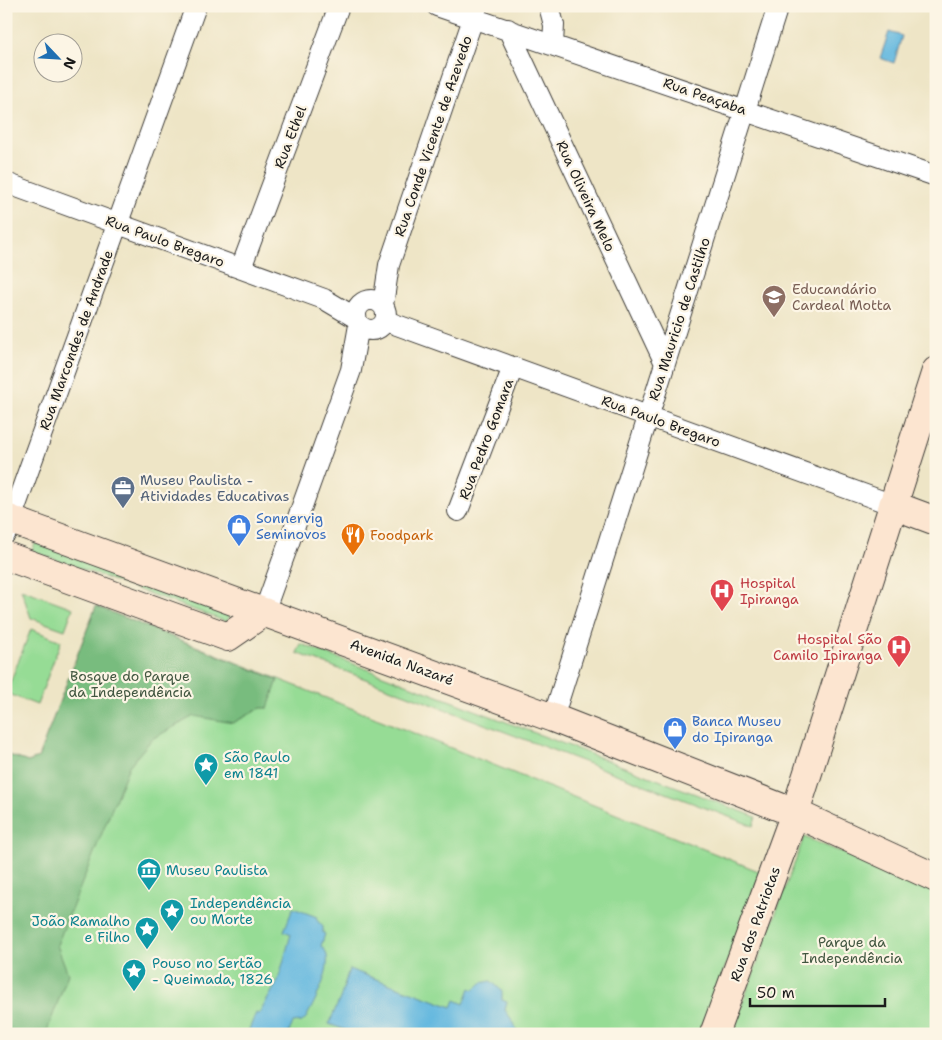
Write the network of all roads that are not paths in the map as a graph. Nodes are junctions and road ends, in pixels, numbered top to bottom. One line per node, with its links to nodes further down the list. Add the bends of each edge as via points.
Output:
1 (196, 6): 12 (street, Rua Marcondes de Andrade)
2 (339, 6): 13 (street, Rua Ethel)
3 (437, 6): 6 (street, Rua Peaçaba)
4 (549, 6): 8 (street, via 554,25)
5 (778, 6): 9 (street, Rua Mauricio de Castilho)
6 (476, 12): 7 (street, Rua Peaçaba); 14 (street, Rua Conde Vicente de Azevedo)
7 (508, 29): 8 (street, Rua Peaçaba); 15 (street, Rua Oliveira Melo)
8 (553, 44): 9 (street, Rua Peaçaba)
9 (745, 110): 10 (street, Rua Peaçaba); 15 (street, Rua Mauricio de Castilho)
10 (936, 176)
11 (6, 183): 12 (street, Rua Paulo Bregaro)
12 (118, 224): 13 (street, Rua Paulo Bregaro); 22 (street, Rua Marcondes de Andrade)
13 (241, 268): 14 (street, Rua Paulo Bregaro)
14 (370, 315): 16 (street, Rua Paulo Bregaro); 24 (street, Rua Conde Vicente de Azevedo)
15 (665, 363): 18 (street, Rua Mauricio de Castilho)
16 (513, 367): 18 (street, Rua Paulo Bregaro); 20 (street, Rua Pedro Gomara)
17 (936, 370): 19 (main road, Rua dos Patriotas)
18 (648, 416): 19 (street, Rua Paulo Bregaro); 25 (street, Rua Mauricio de Castilho)
19 (893, 506): 21 (main road, Rua Paulo Bregaro); 26 (main road, Rua dos Patriotas)
20 (458, 511)
21 (936, 521)
22 (8, 524): 24 (main road, Avenida Nazaré)
23 (6, 556): 24 (main road, via 228,637)
24 (264, 612): 25 (main road, Avenida Nazaré)
25 (552, 718): 26 (main road, Avenida Nazaré)
26 (795, 814): 27 (main road, Avenida Nazaré); 28 (main road, Rua dos Patriotas)
27 (936, 878)
28 (714, 1034)

